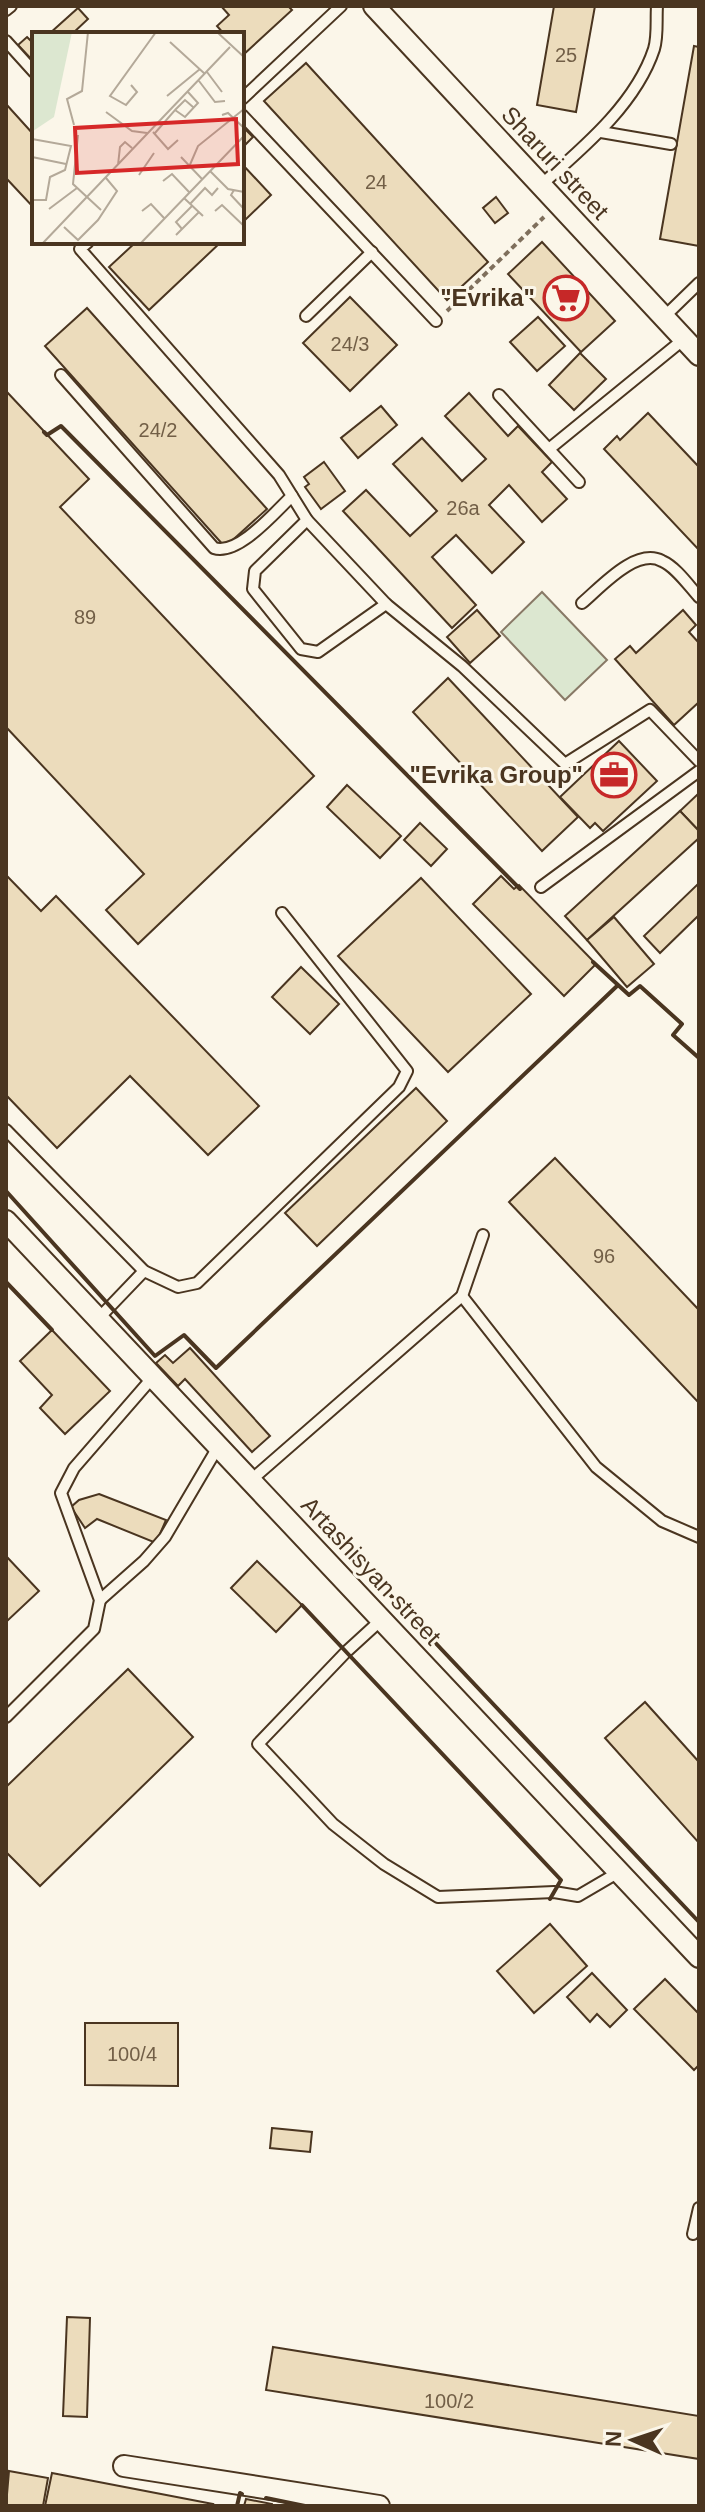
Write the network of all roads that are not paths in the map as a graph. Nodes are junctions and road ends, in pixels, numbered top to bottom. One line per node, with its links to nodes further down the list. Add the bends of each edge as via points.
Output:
1 (11, 6): 5 (lane)
2 (341, 6): 8 (lane)
3 (374, 6): 12 (street, Sharuri street)
4 (657, 6): 10 (lane, via 655,46 644,72)
5 (6, 10)
6 (6, 41): 7 (lane)
7 (32, 70)
8 (244, 97)
9 (244, 117): 14 (lane)
10 (601, 132): 11 (lane); 12 (lane)
11 (671, 144)
12 (541, 185): 17 (street, Sharuri street)
13 (86, 244): 25 (lane, via 80,249)
14 (372, 252): 16 (lane); 18 (lane)
15 (699, 283): 17 (lane)
16 (306, 316)
17 (664, 317): 19 (street, Sharuri street)
18 (436, 321)
19 (684, 339): 20 (street, Sharuri street); 23 (lane)
20 (699, 355)
21 (61, 375): 25 (lane, via 214,548 222,551 239,544)
22 (499, 395): 23 (lane)
23 (549, 449): 24 (lane)
24 (579, 482)
25 (292, 496): 26 (lane)
26 (307, 520): 29 (lane); 29 (lane, via 255,571 253,589 301,649 318,652)
27 (699, 597): 28 (lane, via 663,561 649,558 636,559)
28 (582, 603)
29 (386, 604): 30 (lane, via 462,666 565,764 650,710)
30 (699, 761)
31 (699, 771): 32 (lane)
32 (541, 887)
33 (282, 913): 37 (lane, via 407,1071 399,1087 197,1283 178,1287)
34 (6, 1130): 37 (lane)
35 (6, 1221): 39 (street, Artashisyan street)
36 (483, 1235): 38 (lane)
37 (144, 1271): 39 (lane)
38 (462, 1296): 42 (lane); 43 (lane, via 596,1467 662,1521)
39 (98, 1319): 40 (street, Artashisyan street)
40 (153, 1377): 41 (street, Artashisyan street); 44 (lane, via 74,1468 61,1493)
41 (218, 1447): 42 (street, Artashisyan street); 44 (lane, via 165,1537)
42 (250, 1481): 45 (street, Artashisyan street)
43 (699, 1537)
44 (100, 1600): 46 (lane, via 94,1629)
45 (381, 1620): 47 (street, Artashisyan street); 47 (lane, via 258,1744 333,1824 438,1897 554,1892 578,1896)
46 (6, 1717)
47 (619, 1872): 48 (street, Artashisyan street)
48 (699, 1957)
49 (699, 2208): 50 (lane)
50 (693, 2234)
51 (124, 2466): 52 (street)
52 (379, 2506)

